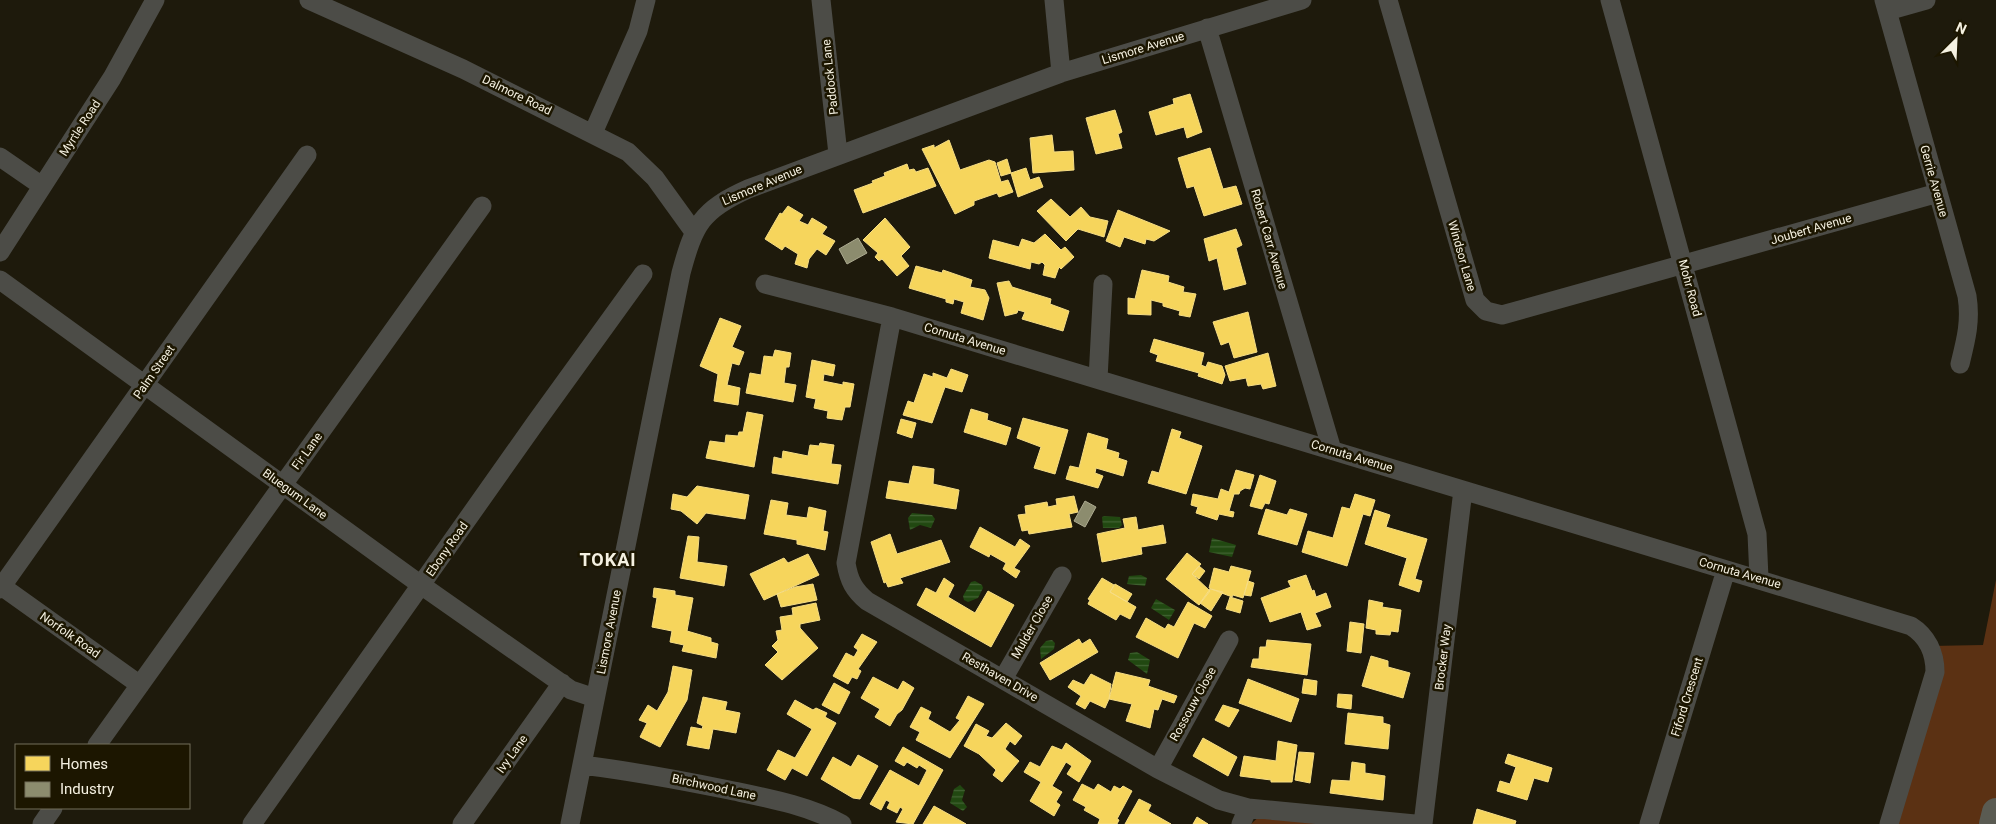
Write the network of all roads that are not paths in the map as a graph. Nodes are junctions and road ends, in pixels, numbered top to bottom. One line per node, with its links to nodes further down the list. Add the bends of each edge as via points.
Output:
1 (155, 0): 17 (street, Myrtle Road, via 112,78)
2 (309, 0): 13 (street, Dalmore Road, via 463,69)
3 (646, 0): 13 (street, via 638,31)
4 (822, 0): 14 (street, Paddock Lane)
5 (1054, 0): 12 (street)
6 (1302, 0): 11 (street, Lismore Avenue)
7 (1388, 0): 22 (street, Windsor Lane, via 1475,300 1486,311 1502,315)
8 (1610, 0): 22 (street, Mohr Road)
9 (1926, 0): 10 (street)
10 (1885, 6): 18 (street, Gerrie Avenue)
11 (1207, 28): 12 (street, Lismore Avenue); 31 (street, Robert Carr Avenue)
12 (1061, 73): 14 (street, Lismore Avenue)
13 (592, 133): 20 (street, Dalmore Road, via 643,164)
14 (838, 154): 20 (street, Lismore Avenue, via 722,201 713,207)
15 (307, 155): 30 (street, Palm Street)
16 (0, 157): 17 (street)
17 (42, 186): 21 (street, Myrtle Road)
18 (1938, 193): 22 (street, Joubert Avenue); 28 (street, Gerrie Avenue, via 1970,314)
19 (482, 206): 32 (street, Fir Lane)
20 (694, 232): 43 (street, Lismore Avenue, via 681,273)
21 (0, 252)
22 (1684, 265): 36 (street, Mohr Road, via 1757,534)
23 (643, 274): 37 (street, Ebony Road)
24 (0, 280): 30 (street, Bluegum Lane)
25 (764, 284): 27 (street, Cornuta Avenue)
26 (1103, 284): 29 (street)
27 (892, 317): 29 (street, Cornuta Avenue); 40 (street, Resthaven Drive, via 846,563 848,577 855,592 867,601)
28 (1960, 364)
29 (1098, 379): 31 (street, Cornuta Avenue)
30 (144, 385): 32 (street, Bluegum Lane); 38 (street, Palm Street)
31 (1332, 450): 33 (street, Cornuta Avenue)
32 (282, 485): 37 (street, Bluegum Lane); 42 (street, Fir Lane)
33 (1463, 490): 34 (street, Cornuta Avenue); 57 (street, Brocker Way)
34 (1726, 570): 36 (street, Cornuta Avenue); 58 (street, Fiford Crescent)
35 (1062, 576): 40 (street, Mulder Close)
36 (1759, 578): 59 (street, Cornuta Avenue, via 1911,626 1930,646 1935,672)
37 (421, 585): 41 (street, Bluegum Lane); 52 (street, Ebony Road)
38 (0, 587): 42 (street, Norfolk Road)
39 (1229, 640): 46 (street, Rossouw Close)
40 (1003, 679): 46 (street, Resthaven Drive)
41 (562, 683): 43 (street, Bluegum Lane, via 579,694); 53 (street, Ivy Lane)
42 (140, 685): 44 (street, Fir Lane)
43 (595, 698): 45 (street, Lismore Avenue)
44 (98, 744)
45 (582, 765): 50 (street, Birchwood Lane, via 654,774 770,798); 54 (street, Lismore Avenue)
46 (1158, 769): 49 (street, Resthaven Drive)
47 (52, 809): 51 (street)
48 (1996, 812): 60 (highway)
49 (1244, 816): 56 (street, Resthaven Drive)
50 (805, 817): 55 (street, Birchwood Lane)
51 (42, 824)
52 (252, 824)
53 (462, 824)
54 (570, 824)
55 (842, 824)
56 (1415, 824)
57 (1423, 824)
58 (1649, 824)
59 (1889, 824)
60 (1994, 824)

